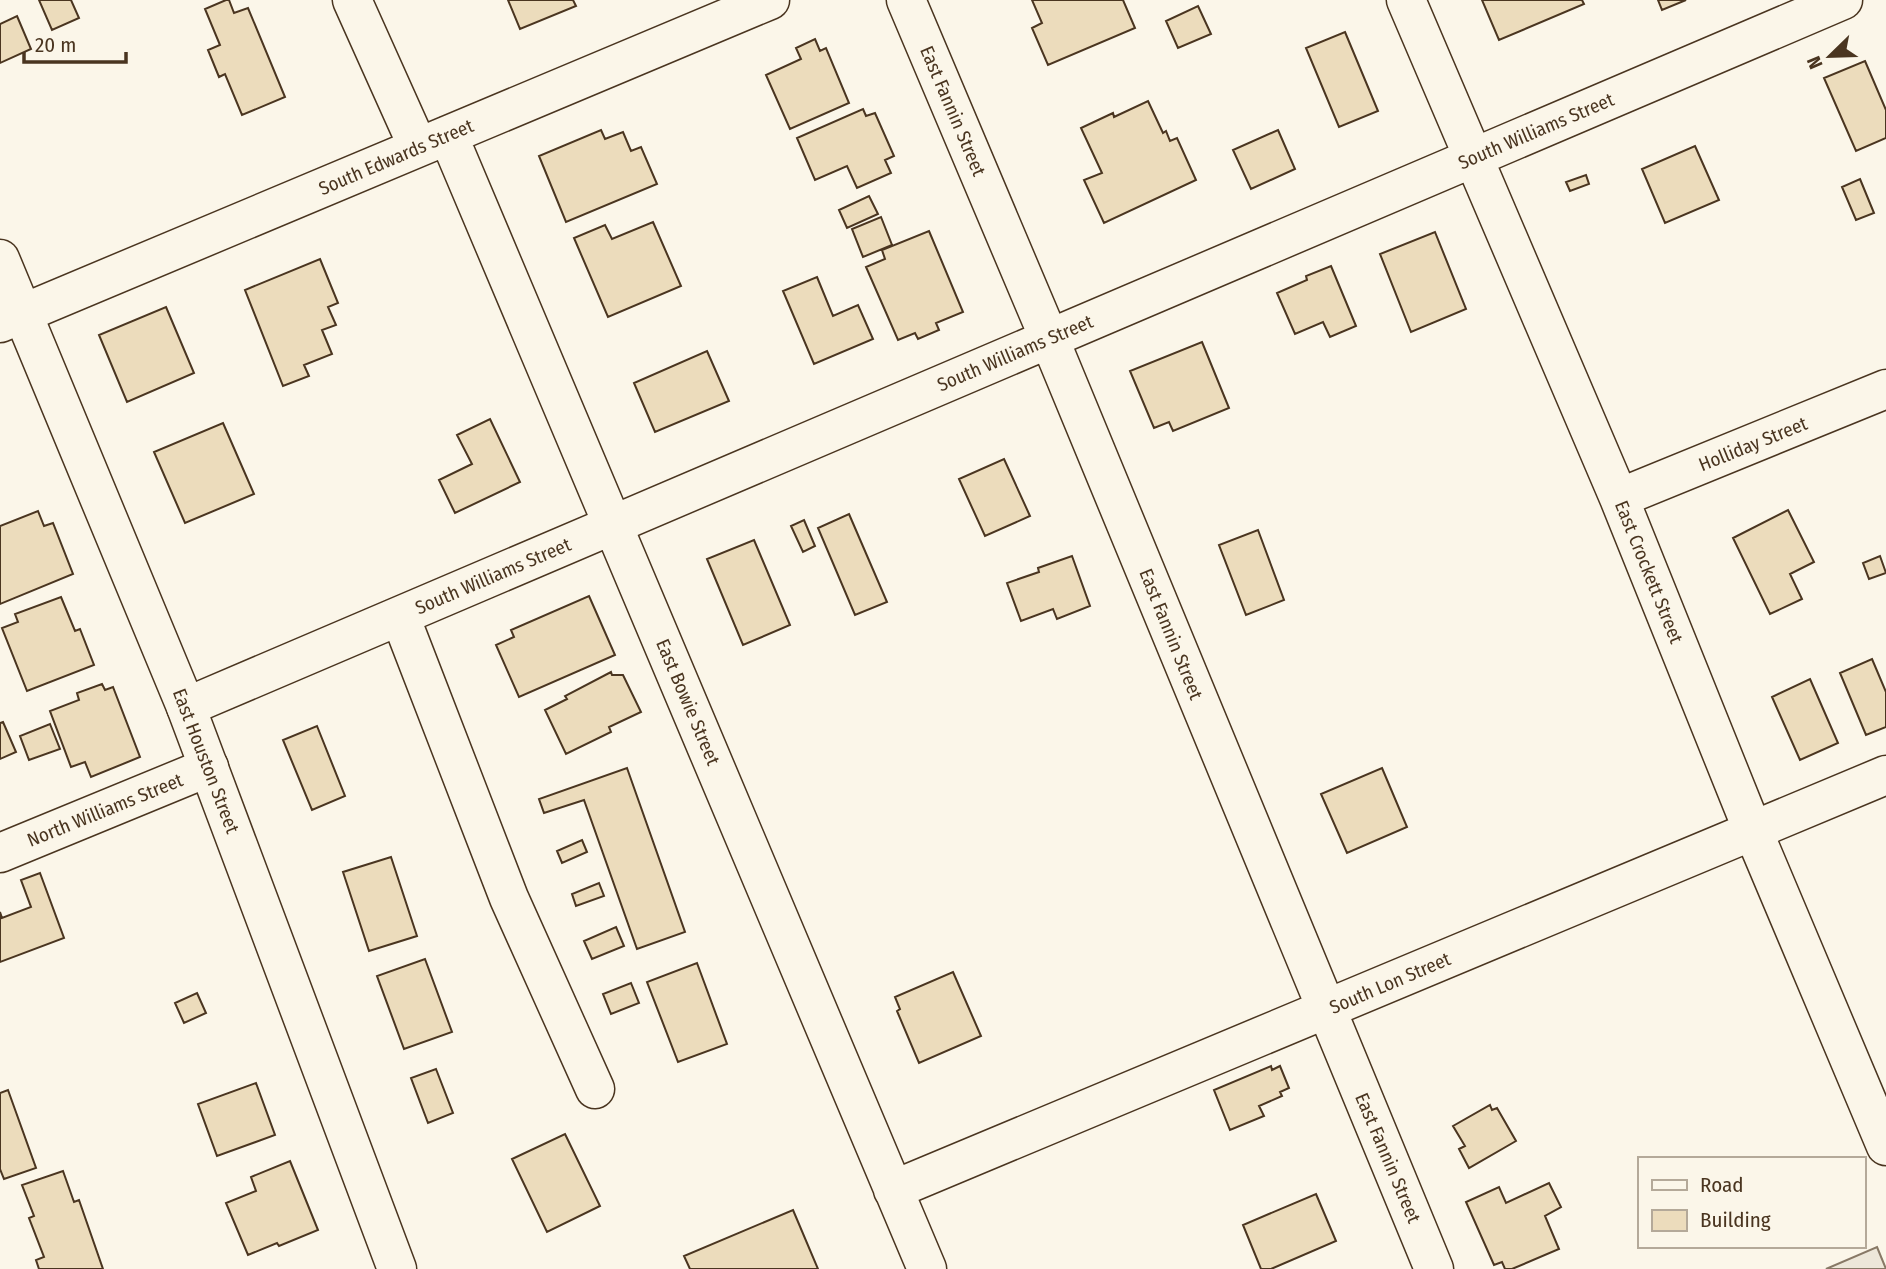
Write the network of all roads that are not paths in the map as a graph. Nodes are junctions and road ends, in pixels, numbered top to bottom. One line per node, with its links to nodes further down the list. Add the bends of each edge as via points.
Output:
1 (352, 0): 6 (street, East Bowie Street)
2 (770, 0): 6 (street, South Edwards Street)
3 (906, 0): 10 (street, East Fannin Street)
4 (1406, 0): 7 (street, East Crockett Street)
5 (1843, 0): 7 (street, South Williams Street)
6 (433, 141): 9 (street, South Edwards Street); 13 (street, East Bowie Street)
7 (1474, 158): 10 (street, South Williams Street); 12 (street, East Crockett Street)
8 (0, 259): 9 (street, East Houston Street)
9 (11, 318): 15 (street, East Houston Street)
10 (1049, 338): 13 (street, South Williams Street); 20 (street, East Fannin Street)
11 (1886, 389): 12 (street, Holliday Street)
12 (1619, 498): 18 (street, East Crockett Street)
13 (613, 525): 14 (street, South Williams Street); 23 (street, East Bowie Street)
14 (400, 616): 15 (street, South Williams Street); 21 (street, via 509,898)
15 (186, 707): 16 (street, East Houston Street)
16 (209, 767): 19 (street, North Williams Street); 24 (street, East Houston Street)
17 (1886, 775): 18 (street, South Lon Street)
18 (1753, 831): 20 (street, South Lon Street); 22 (street, East Crockett Street)
19 (0, 853)
20 (1326, 1009): 23 (street, South Lon Street); 26 (street, East Fannin Street)
21 (595, 1089)
22 (1886, 1146)
23 (893, 1190): 25 (street, East Bowie Street)
24 (397, 1269)
25 (926, 1269)
26 (1434, 1269)

